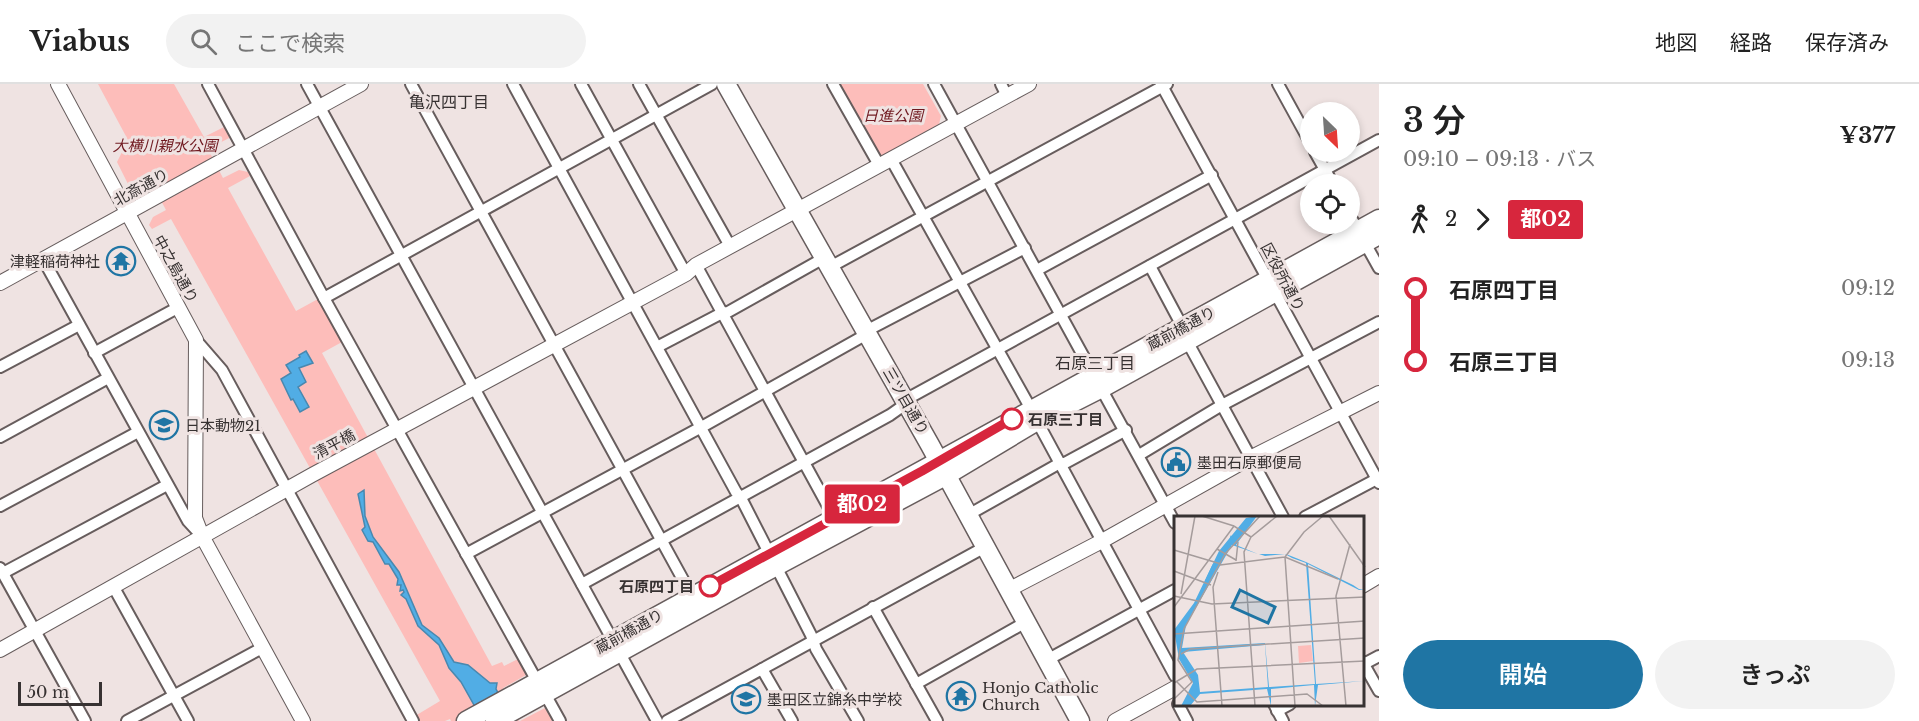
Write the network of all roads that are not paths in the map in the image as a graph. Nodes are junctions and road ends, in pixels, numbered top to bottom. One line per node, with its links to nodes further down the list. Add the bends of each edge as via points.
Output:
1 (58, 84): 33 (street, 中之島通り)
2 (208, 84): 23 (street)
3 (307, 84): 17 (street)
4 (362, 84): 17 (street, 北斎通り)
5 (411, 84): 32 (street)
6 (513, 84): 26 (street)
7 (581, 84): 21 (street)
8 (639, 84): 18 (street)
9 (712, 84): 18 (street)
10 (726, 84): 31 (main road, 三ツ目通り)
11 (833, 84): 24 (street)
12 (934, 84): 19 (street)
13 (1029, 84): 16 (street, 清平橋)
14 (1278, 84): 20 (street)
15 (1164, 85): 29 (street, 区役所通り); 30 (street)
16 (1004, 90): 19 (street, 清平橋)
17 (320, 107): 23 (street, 北斎通り); 40 (street)
18 (656, 115): 21 (street); 38 (street)
19 (956, 124): 24 (street, 清平橋); 30 (street)
20 (1300, 124)
21 (612, 140): 26 (street); 45 (street)
22 (1379, 141): 27 (street)
23 (240, 151): 33 (street, 北斎通り); 50 (street)
24 (885, 162): 31 (street, 清平橋); 34 (street)
25 (1321, 162): 27 (street)
26 (558, 169): 32 (street); 51 (street)
27 (1325, 170): 28 (street); 35 (street)
28 (1327, 174)
29 (1212, 175): 35 (street, 区役所通り); 46 (street)
30 (988, 181): 34 (street); 39 (street)
31 (796, 210): 38 (street, 清平橋); 42 (main road, 三ツ目通り)
32 (481, 212): 40 (street); 60 (street)
33 (127, 213): 41 (street, 北斎通り); 52 (street, 中之島通り)
34 (923, 216): 42 (street); 47 (street)
35 (1236, 219): 43 (street); 49 (street, 区役所通り)
36 (1379, 219): 37 (main road, 蔵前橋通り)
37 (1363, 231): 44 (street); 49 (main road, 蔵前橋通り)
38 (730, 246): 45 (street, 清平橋)
39 (1025, 248): 46 (street); 47 (street)
40 (402, 256): 50 (street); 68 (street)
41 (43, 259): 48 (street, 北斎通り); 56 (street)
42 (827, 262): 53 (street); 57 (main road, 三ツ目通り)
43 (1150, 266): 54 (street); 58 (street)
44 (1379, 268)
45 (691, 269): 51 (street, 清平橋); 53 (street)
46 (1037, 270): 54 (street)
47 (960, 282): 57 (street); 62 (street)
48 (0, 283)
49 (1272, 287): 58 (main road, 蔵前橋通り); 64 (street, 区役所通り)
50 (324, 298): 76 (street)
51 (633, 302): 60 (street, 清平橋); 61 (street)
52 (178, 307): 59 (street, 中之島通り); 63 (street)
53 (722, 313): 61 (street); 69 (street)
54 (1062, 314): 62 (street); 67 (street)
55 (1379, 322): 64 (street)
56 (79, 325): 63 (street); 65 (street)
57 (866, 333): 69 (street); 71 (main road, 三ツ目通り)
58 (1184, 334): 67 (main road, 蔵前橋通り); 72 (street)
59 (196, 340): 88 (street, via 222,370); 98 (street, via 195,518)
60 (554, 344): 68 (street, 清平橋); 84 (street)
61 (657, 347): 75 (street)
62 (997, 349): 71 (street); 74 (street)
63 (94, 353): 66 (street)
64 (1310, 358): 72 (street); 73 (street, 区役所通り)
65 (0, 367)
66 (108, 378): 78 (street); 79 (street)
67 (1099, 381): 74 (main road, 蔵前橋通り); 77 (street)
68 (474, 388): 76 (street, 清平橋); 92 (street)
69 (766, 391): 75 (street); 82 (street)
70 (1379, 393): 73 (street)
71 (906, 401): 82 (street, via 894,413); 85 (main road, 三ツ目通り)
72 (1222, 405): 80 (street); 81 (street)
73 (1340, 412): 81 (street); 86 (street, 区役所通り)
74 (1034, 415): 83 (street); 85 (main road, 蔵前橋通り)
75 (702, 427): 84 (street); 89 (street)
76 (397, 429): 88 (street, 清平橋); 102 (street)
77 (1126, 430): 80 (street); 83 (street)
78 (138, 432): 87 (street); 90 (street)
79 (0, 437)
80 (1139, 455): 91 (street)
81 (1250, 459): 91 (street); 94 (street)
82 (805, 462): 89 (street); 96 (street)
83 (1060, 463): 93 (street); 100 (street)
84 (623, 468): 92 (street); 99 (street)
85 (943, 468): 93 (main road, 三ツ目通り); 96 (main road, 蔵前橋通り); 103 (main road, 蔵前橋通り)
86 (1378, 481): 95 (street)
87 (167, 485): 98 (street, via 188,521); 104 (street)
88 (287, 489): 98 (street, 清平橋); 137 (street)
89 (741, 498): 99 (street); 103 (street)
90 (0, 506)
91 (1166, 506): 97 (street); 100 (street)
92 (543, 513): 102 (street); 106 (street)
93 (968, 515): 101 (main road, 三ツ目通り)
94 (1282, 516)
95 (1307, 516)
96 (835, 519): 103 (main road, 蔵前橋通り)
97 (1174, 521)
98 (202, 536): 108 (street, 清平橋); 118 (street)
99 (662, 540): 106 (street); 111 (street)
100 (1101, 541): 109 (street); 113 (street)
101 (985, 547): 109 (main road, 三ツ目通り); 112 (street)
102 (466, 554): 127 (street)
103 (772, 560): 111 (main road, 蔵前橋通り); 116 (street); 117 (main road, 蔵前橋通り)
104 (2, 570): 115 (street)
105 (1379, 576): 107 (street)
106 (582, 584): 117 (street)
107 (1364, 585)
108 (113, 586): 115 (street, 清平橋); 130 (street)
109 (1008, 590): 114 (main road, 三ツ目通り)
110 (1174, 591): 113 (street)
111 (692, 596): 117 (main road, 蔵前橋通り)
112 (873, 607): 116 (street); 126 (street)
113 (1139, 610): 121 (street); 125 (street)
114 (1026, 622): 121 (main road, 三ツ目通り); 126 (street)
115 (35, 630): 119 (street, 清平橋); 133 (street)
116 (813, 641): 124 (street); 144 (street)
117 (616, 647): 127 (main road, 蔵前橋通り); 141 (street)
118 (262, 648): 130 (street); 136 (street)
119 (0, 650)
120 (1379, 656): 122 (street)
121 (1047, 660): 146 (main road, 三ツ目通り)
122 (1364, 663)
123 (1364, 665): 128 (street)
124 (762, 669): 142 (street); 143 (street)
125 (1174, 674)
126 (916, 684): 145 (street)
127 (541, 688): 131 (main road, 蔵前橋通り); 140 (street)
128 (1379, 691)
129 (1173, 692): 147 (street)
130 (174, 695): 134 (street); 135 (street)
131 (513, 704): 138 (main road); 139 (main road)
132 (1179, 706): 148 (street)
133 (85, 721)
134 (126, 721)
135 (188, 721)
136 (303, 721)
137 (413, 721)
138 (466, 721)
139 (495, 721)
140 (560, 721)
141 (657, 721)
142 (667, 721)
143 (792, 721)
144 (858, 721)
145 (937, 721)
146 (1080, 721)
147 (1115, 721)
148 (1187, 721)

